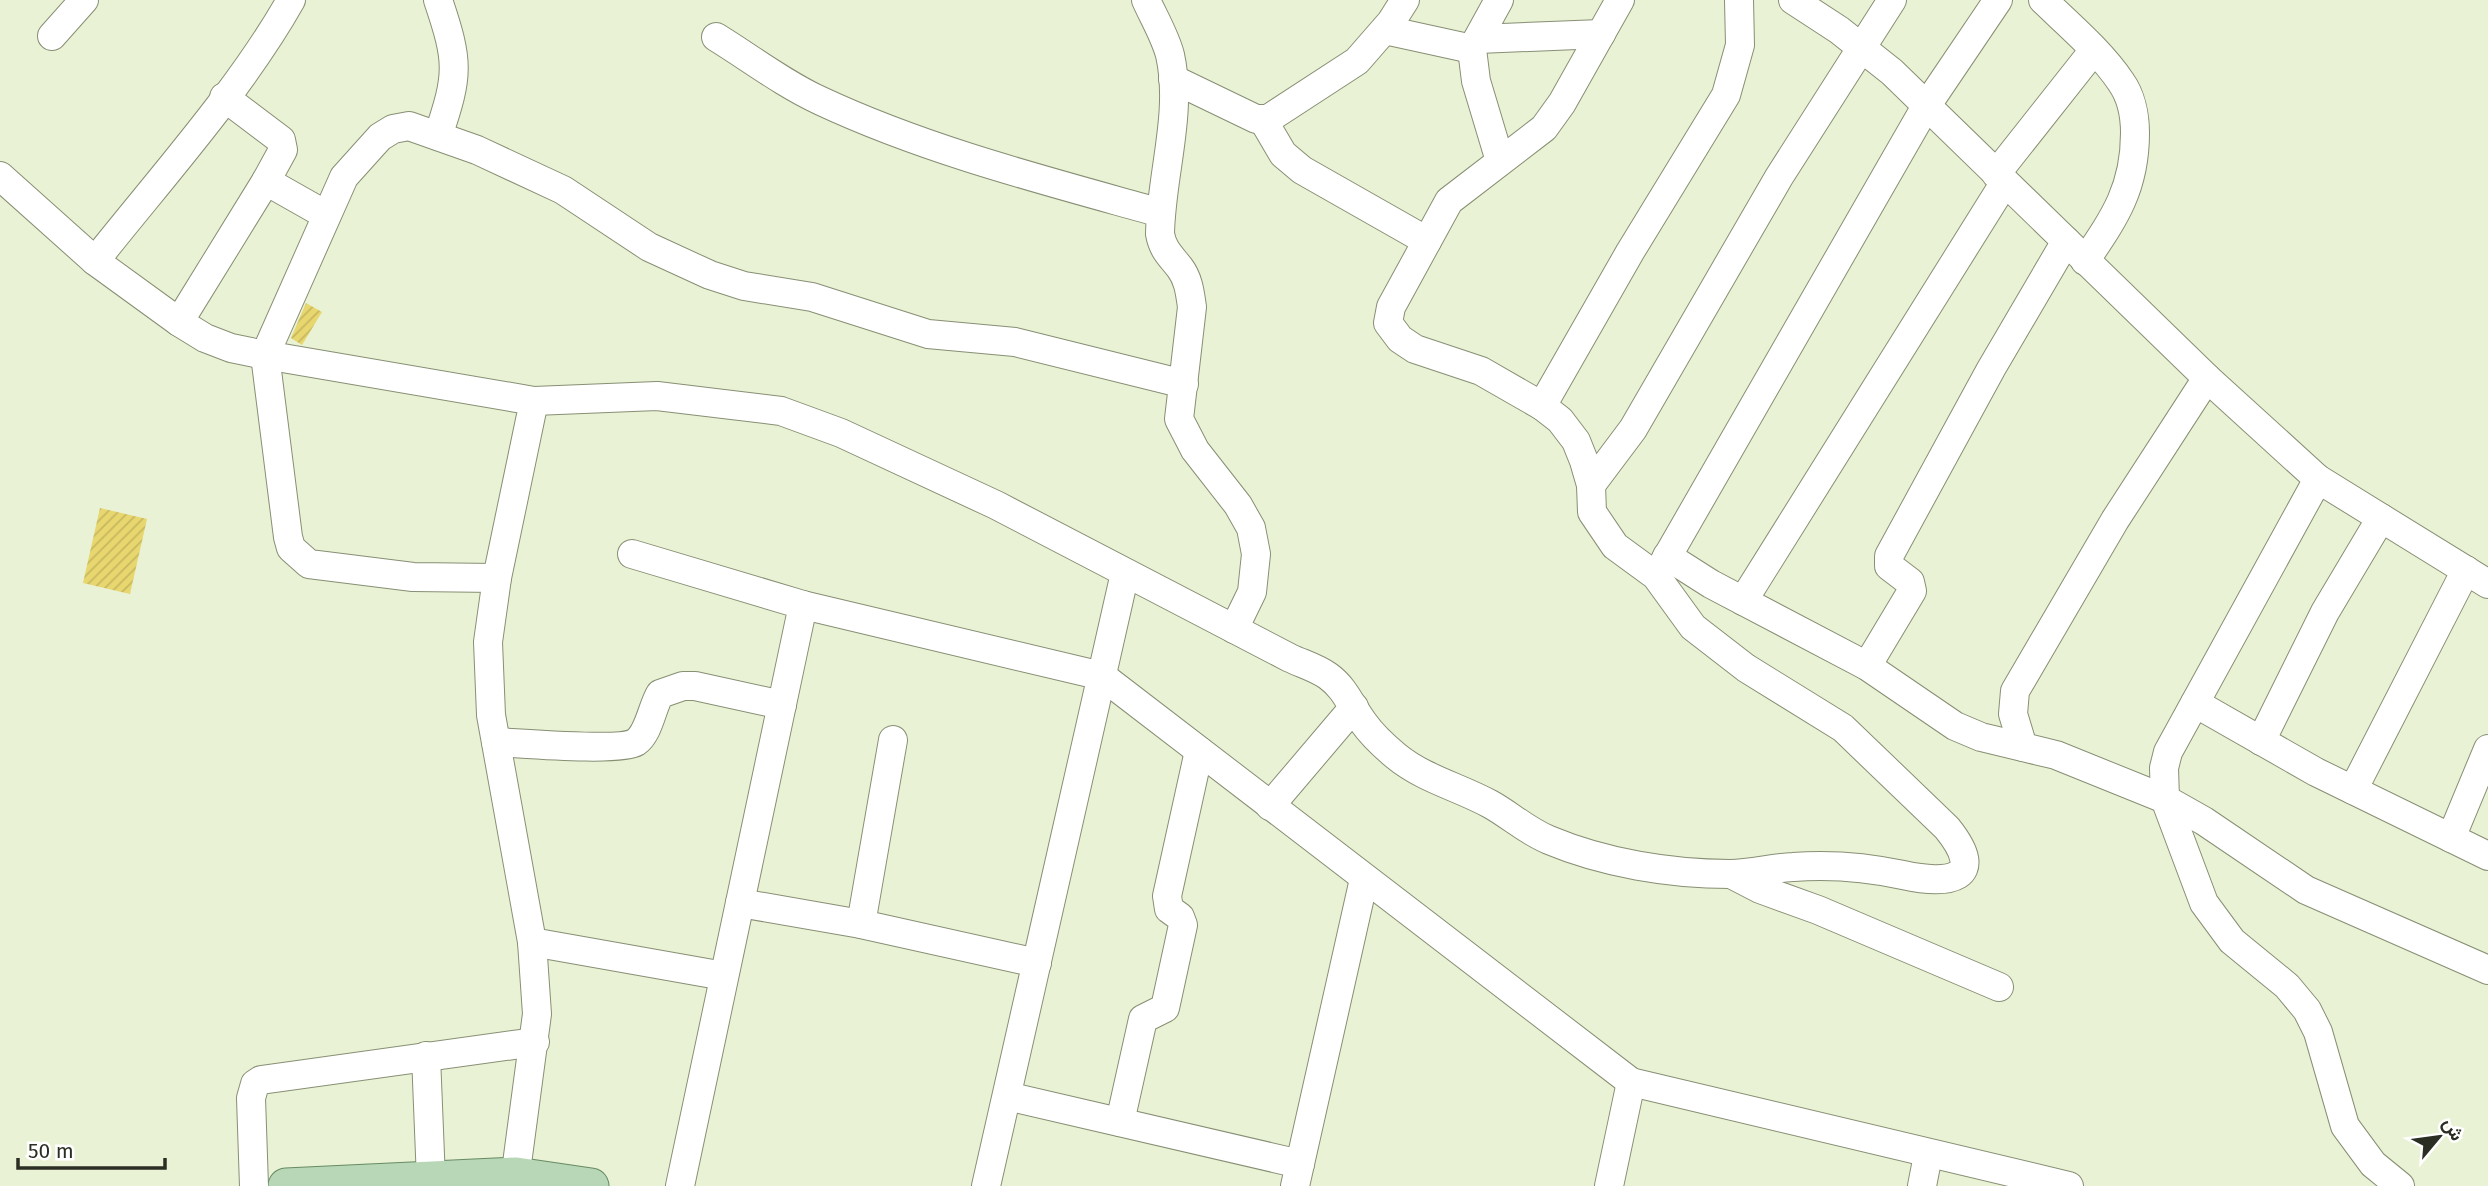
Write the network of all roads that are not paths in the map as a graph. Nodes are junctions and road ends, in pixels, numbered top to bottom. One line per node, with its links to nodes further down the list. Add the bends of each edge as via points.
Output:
1 (84, 0): 15 (street)
2 (291, 0): 21 (street)
3 (438, 0): 24 (street, via 456,66)
4 (1146, 0): 20 (street, via 1169,53)
5 (1405, 0): 13 (street)
6 (1499, 0): 17 (street)
7 (1620, 0): 14 (street)
8 (1739, 0): 39 (street, via 1740,45 1726,95)
9 (1793, 0): 18 (street)
10 (1892, 0): 18 (street)
11 (1998, 0): 22 (street)
12 (2043, 0): 19 (street)
13 (1385, 30): 17 (street); 23 (street, via 1341,73)
14 (1601, 34): 17 (street); 25 (street, via 1553,116)
15 (52, 36)
16 (716, 37): 29 (street, via 819,100 901,133)
17 (1475, 44): 25 (street, via 1476,80)
18 (1861, 47): 22 (street); 41 (street, via 1779,177 1633,429)
19 (2094, 50): 27 (street); 32 (street, via 2123,83 2132,105 2135,156 2129,188 2115,217)
20 (1173, 79): 23 (street); 29 (street, via 1173,120)
21 (224, 97): 28 (street, via 281,140 283,150); 33 (street)
22 (1926, 108): 27 (street); 44 (street)
23 (1263, 120): 31 (street, via 1283,154 1302,170)
24 (438, 135): 30 (street, via 409,126 393,128 380,137 344,177); 37 (street, via 563,190 649,247 709,275 812,297 928,334 1015,342)
25 (1500, 161): 31 (street, via 1449,201)
26 (0, 176): 33 (street)
27 (2001, 178): 32 (street); 48 (street)
28 (266, 181): 30 (street); 34 (street)
29 (1160, 213): 37 (street, via 1163,249 1182,270 1190,289)
30 (326, 215): 35 (street)
31 (1427, 241): 39 (street, via 1391,307 1388,324 1415,349 1481,371)
32 (2075, 251): 36 (street); 51 (street, via 1991,369 1889,556 1889,566 1910,582 1912,591)
33 (95, 261): 34 (street)
34 (179, 322): 35 (street, via 231,348)
35 (265, 355): 38 (street); 47 (street, via 288,537 298,555 309,564 400,575)
36 (2207, 378): 40 (street); 59 (street, via 2115,520 2015,691 2014,714)
37 (1184, 384): 50 (street, via 1179,419 1184,432 1251,528 1256,554 1252,592)
38 (534, 401): 45 (street, via 657,396 781,411 841,433 996,505); 47 (street)
39 (1542, 407): 41 (street, via 1560,420 1576,441)
40 (2318, 479): 42 (street); 53 (street)
41 (1591, 485): 44 (street, via 1592,512 1601,528 1630,560)
42 (2381, 518): 46 (street); 57 (street, via 2325,612)
43 (632, 554): 49 (street)
44 (1662, 566): 48 (street); 67 (street, via 1693,627 1843,728 1947,828 1965,859 1958,875 1938,882 1868,867 1832,865)
45 (1125, 573): 50 (street); 52 (street)
46 (2477, 577): 62 (street)
47 (496, 578): 58 (street, via 488,642)
48 (1744, 601): 51 (street)
49 (803, 605): 52 (street); 54 (street)
50 (1234, 629): 55 (street, via 1330,677)
51 (1867, 666): 59 (street, via 1955,726)
52 (1102, 676): 61 (street); 72 (street)
53 (2195, 703): 57 (street); 63 (street, via 2168,752)
54 (782, 705): 58 (street, via 683,686 660,694 642,736 632,744); 69 (street)
55 (1354, 707): 64 (street); 67 (street, via 1364,724 1399,759 1493,805 1548,840 1657,868)
56 (893, 740): 70 (street)
57 (2261, 740): 62 (street)
58 (496, 742): 71 (street)
59 (2023, 747): 63 (street, via 2056,755)
60 (2488, 749): 65 (street)
61 (1199, 751): 64 (street); 80 (street, via 1167,896 1169,909 1184,925 1166,1008 1143,1019)
62 (2353, 790): 65 (street)
63 (2165, 799): 73 (street, via 2306,890); 94 (street, via 2204,903 2232,940 2287,986 2307,1010 2318,1032 2345,1126 2373,1164)
64 (1270, 806): 68 (street)
65 (2451, 838): 66 (street)
66 (2488, 856)
67 (1731, 874): 75 (street)
68 (1364, 878): 78 (street); 82 (street)
69 (740, 903): 70 (street); 74 (street)
70 (861, 924): 72 (street)
71 (532, 942): 74 (street); 76 (street)
72 (1037, 963): 79 (street)
73 (2488, 970)
74 (724, 976): 89 (street)
75 (1999, 987)
76 (535, 1042): 77 (street); 84 (street)
77 (426, 1056): 83 (street); 86 (street, via 268,1077 255,1084 251,1098)
78 (1631, 1083): 81 (street); 91 (street)
79 (1007, 1096): 80 (street); 90 (street)
80 (1120, 1122): 82 (street)
81 (1928, 1155): 92 (street); 93 (street)
82 (1297, 1175)
83 (431, 1180): 84 (main road); 85 (main road)
84 (515, 1181): 88 (main road)
85 (344, 1183): 87 (main road)
86 (254, 1186)
87 (286, 1186)
88 (591, 1186)
89 (680, 1186)
90 (986, 1186)
91 (1609, 1186)
92 (1922, 1186)
93 (2069, 1186)
94 (2400, 1186)

